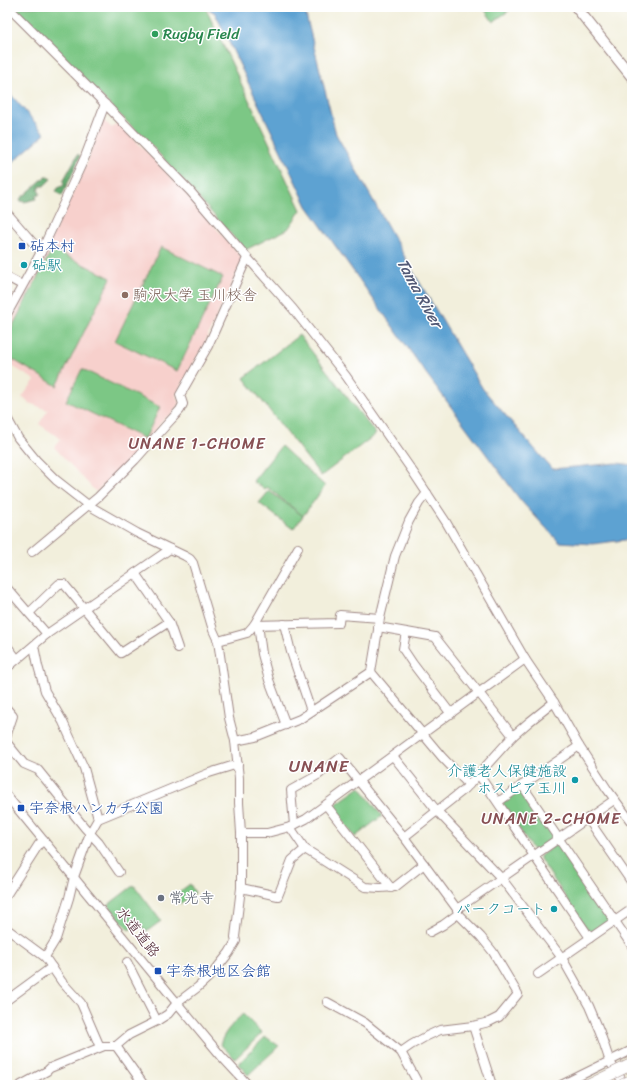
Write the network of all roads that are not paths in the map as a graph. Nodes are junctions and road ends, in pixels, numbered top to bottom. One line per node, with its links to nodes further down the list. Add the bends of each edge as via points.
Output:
1 (8, 7): 4 (street)
2 (576, 7): 3 (main road)
3 (632, 77)
4 (105, 104): 6 (street, via 85,157); 7 (street, via 190,191)
5 (7, 213): 6 (street)
6 (41, 252): 9 (street)
7 (247, 258): 12 (street, via 293,309 346,376); 13 (street, via 208,346 180,394 184,404 136,460)
8 (7, 277): 9 (street)
9 (22, 285): 10 (street)
10 (7, 314)
11 (7, 418): 13 (street, via 18,438 36,460 56,480)
12 (427, 494): 21 (street, via 409,521 395,556); 33 (street, via 446,522)
13 (88, 505): 15 (street); 16 (street)
14 (298, 548): 23 (street)
15 (170, 549): 17 (street); 28 (street, via 193,563)
16 (32, 552)
17 (135, 573): 19 (street); 22 (street)
18 (7, 588): 20 (street)
19 (84, 608): 20 (street, via 64,584 59,584); 22 (street, via 122,653); 27 (street)
20 (29, 613): 27 (street)
21 (380, 618): 24 (street, via 340,615 338,623); 25 (street)
22 (169, 622): 31 (street)
23 (256, 624): 24 (street); 28 (street, via 247,633); 41 (street, via 269,680)
24 (284, 624): 39 (street)
25 (378, 628): 26 (street); 35 (street)
26 (406, 632): 36 (street, via 435,637); 40 (street, via 403,649)
27 (47, 634): 30 (street)
28 (218, 641): 45 (street)
29 (7, 646): 32 (street)
30 (34, 646): 32 (street); 59 (street, via 45,691 63,722 84,768)
31 (178, 648)
32 (17, 658): 34 (street)
33 (525, 659): 36 (street); 37 (street)
34 (7, 668)
35 (371, 672): 39 (street); 43 (street)
36 (479, 693): 40 (street); 44 (street)
37 (554, 702): 44 (street); 47 (street)
38 (7, 708): 42 (street, via 13,716)
39 (312, 711): 41 (street)
40 (451, 714): 43 (street)
41 (286, 725): 45 (street)
42 (7, 734)
43 (423, 734): 48 (street); 53 (street)
44 (513, 736): 50 (street)
45 (235, 742): 49 (street)
46 (7, 743): 63 (street, via 24,764 38,770)
47 (579, 746): 52 (street); 55 (street)
48 (393, 756): 51 (street); 58 (street)
49 (238, 764): 59 (street, via 209,773); 64 (street)
50 (479, 775): 53 (street); 56 (street)
51 (359, 781): 57 (street); 62 (street, via 340,758 318,775 291,790); 65 (street)
52 (522, 785): 56 (street); 66 (street)
53 (469, 786): 58 (street)
54 (7, 796): 67 (street, 水道道路)
55 (614, 800): 60 (street); 61 (street)
56 (498, 802): 69 (street)
57 (326, 805): 62 (street); 76 (street)
58 (437, 811): 65 (street); 73 (street)
59 (98, 819): 63 (street)
60 (588, 819): 66 (street); 74 (street)
61 (632, 823)
62 (292, 826): 64 (street, via 267,833); 68 (street)
63 (90, 833): 71 (street); 72 (street)
64 (241, 833): 75 (street)
65 (404, 837): 70 (street)
66 (559, 839): 69 (street); 80 (street)
67 (44, 841): 72 (street, 水道道路); 77 (street, via 38,844)
68 (305, 849): 75 (street, via 292,860 278,896); 76 (street, via 365,887)
69 (534, 856): 73 (street); 83 (street)
70 (424, 864): 76 (street); 79 (street)
71 (119, 872)
72 (74, 876): 85 (street, via 56,939); 92 (street, 水道道路)
73 (502, 879): 79 (street); 86 (street)
74 (632, 883)
75 (241, 888): 92 (street, via 236,941 212,974)
76 (391, 888)
77 (7, 894)
78 (632, 908): 80 (street)
79 (458, 911): 82 (street); 94 (street, via 493,952 518,994 499,1016 489,1022)
80 (615, 921): 83 (street); 84 (street)
81 (7, 928): 85 (street)
82 (430, 932)
83 (590, 938): 86 (street)
84 (632, 946)
85 (45, 957): 88 (street)
86 (562, 958): 89 (street); 99 (street, via 589,1006)
87 (127, 962): 93 (street)
88 (52, 967): 90 (street); 96 (street, via 81,1003)
89 (538, 974)
90 (7, 1000)
91 (327, 1002): 98 (street, via 365,1023)
92 (177, 1003): 93 (street, via 168,1014); 105 (street, 水道道路)
93 (157, 1021): 95 (street, via 130,1035)
94 (473, 1026): 98 (street, via 440,1030); 106 (street)
95 (116, 1046): 96 (street); 104 (street)
96 (100, 1047): 103 (street, via 50,1068)
97 (632, 1050): 99 (street)
98 (401, 1052): 102 (street)
99 (610, 1062): 107 (street); 110 (street)
100 (632, 1064): 108 (highway, bridge)
101 (632, 1080): 109 (highway, bridge)
102 (417, 1084)
103 (21, 1085)
104 (144, 1085)
105 (248, 1085)
106 (492, 1085)
107 (561, 1085)
108 (589, 1085)
109 (622, 1085)
110 (625, 1085)

